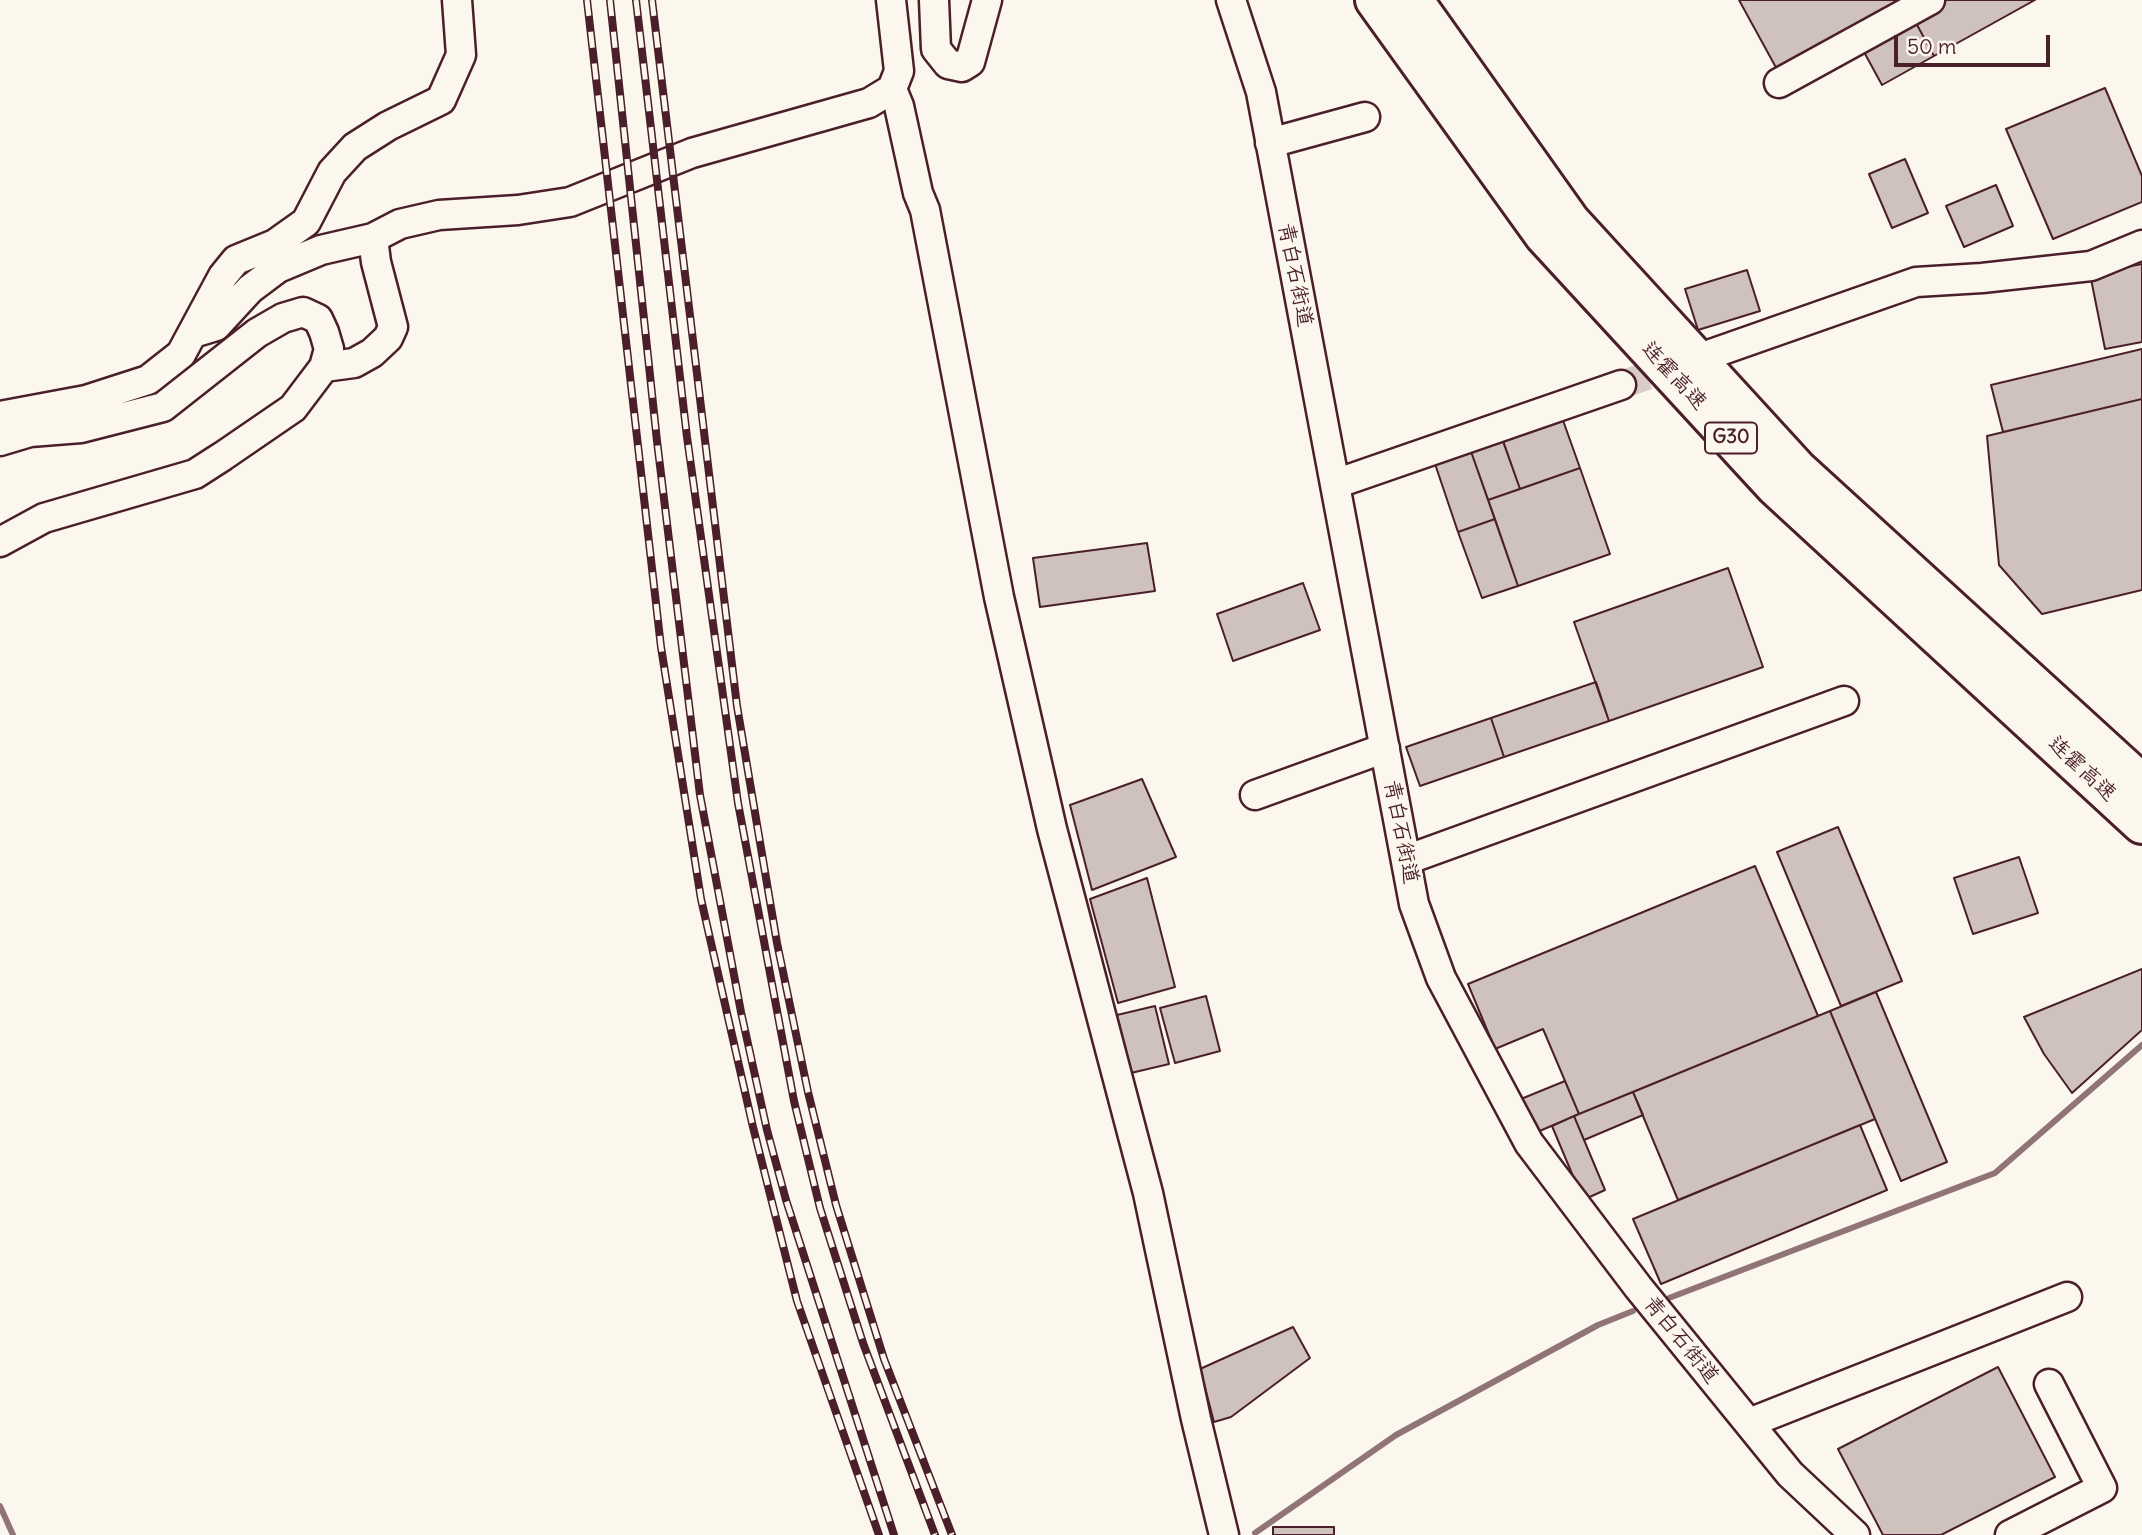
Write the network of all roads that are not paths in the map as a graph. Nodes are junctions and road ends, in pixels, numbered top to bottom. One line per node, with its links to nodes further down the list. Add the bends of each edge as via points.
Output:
1 (457, 0): 15 (street, via 461,55 441,100 355,148 332,172 306,222 275,244 236,260)
2 (891, 0): 10 (street, via 899,71)
3 (934, 0): 4 (street, via 936,49 948,64 962,67 970,62)
4 (987, 0)
5 (1231, 0): 12 (street, 青白石街道, via 1261,92)
6 (1375, 0): 27 (highway, 连霍高速 / G30, via 1544,235 1775,486)
7 (1413, 0): 25 (highway, 连霍高速 / G30, via 1570,221 1788,459)
8 (1930, 0): 9 (street)
9 (1779, 83)
10 (892, 89): 13 (street, via 869,103 692,153 570,202 439,215 400,224); 32 (street, via 925,210 999,597 1052,829 1148,1193)
11 (1365, 117): 12 (street)
12 (1270, 143): 21 (street, 青白石街道)
13 (373, 238): 15 (street, via 321,250 278,268 250,289 216,326); 17 (street, via 393,327 388,338 354,363)
14 (2142, 245): 16 (street, via 2091,266 1916,282)
15 (193, 333): 19 (street, via 181,354 148,380 86,400)
16 (1711, 354)
17 (324, 367): 20 (street, via 329,349 324,332 318,319 303,312 257,333 163,407 81,428 30,432); 22 (street, via 293,408 195,474 44,518)
18 (1621, 385): 21 (street)
19 (0, 416)
20 (0, 441)
21 (1335, 484): 24 (street, 青白石街道)
22 (0, 541)
23 (1843, 701): 28 (street)
24 (1385, 748): 26 (street); 28 (street, 青白石街道)
25 (2142, 784)
26 (1255, 795)
27 (2142, 824)
28 (1406, 860): 31 (street, 青白石街道, via 1414,904 1441,978 1529,1143)
29 (2067, 1297): 31 (street)
30 (2049, 1384): 34 (street, via 2102,1489)
31 (1749, 1423): 33 (street, 青白石街道, via 1790,1474)
32 (1224, 1535)
33 (1855, 1535)
34 (2010, 1535)

